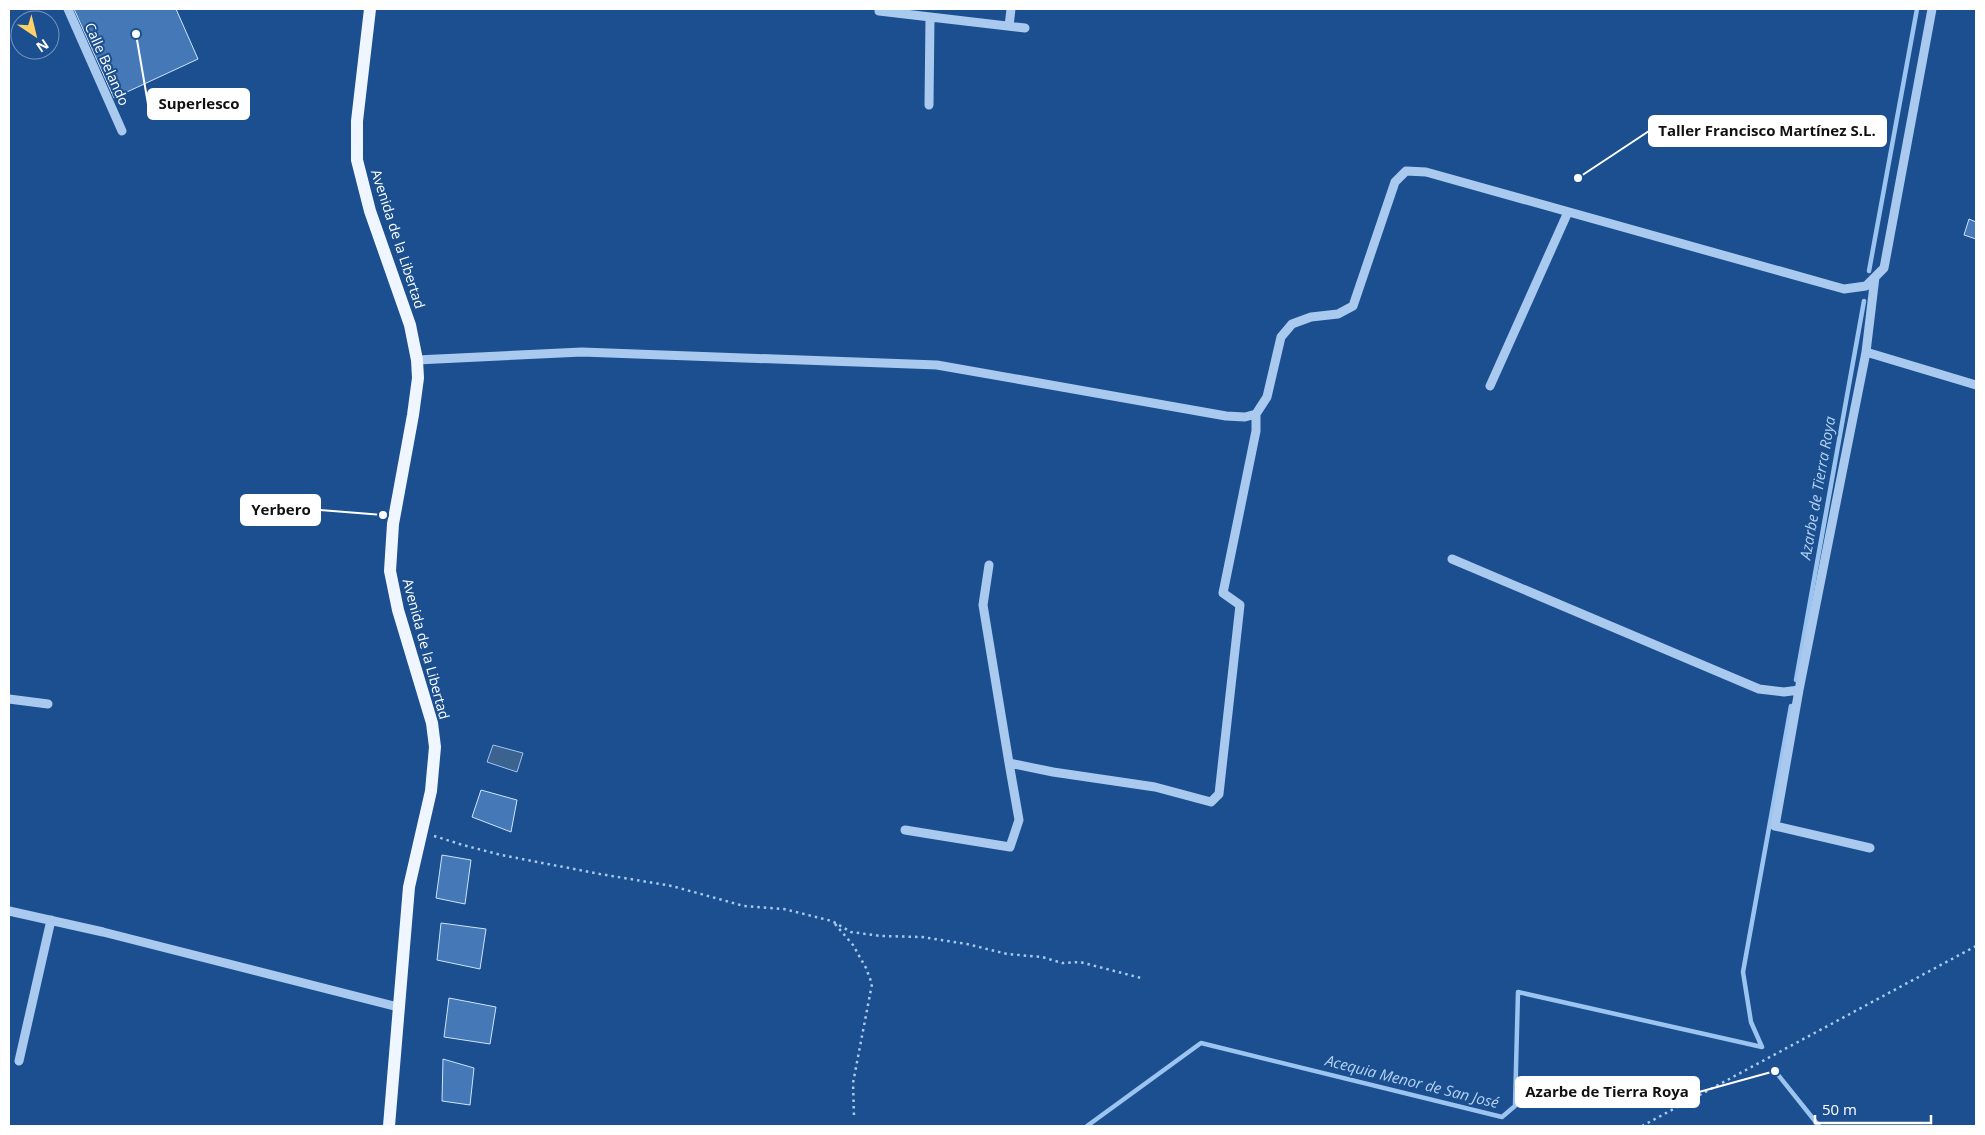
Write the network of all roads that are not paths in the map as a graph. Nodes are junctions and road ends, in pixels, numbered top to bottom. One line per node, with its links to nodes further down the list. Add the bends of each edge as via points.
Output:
1 (68, 9): 10 (street, Calle Belando)
2 (370, 9): 14 (main road, Avenida de la Libertad, via 357,121 357,160 370,211 404,306)
3 (879, 9): 6 (street)
4 (1011, 9): 7 (street)
5 (1932, 9): 12 (street, via 1884,268)
6 (930, 17): 7 (street); 9 (street)
7 (1009, 26): 8 (street)
8 (1025, 28)
9 (929, 105)
10 (122, 131)
11 (1568, 212): 12 (street, via 1844,289 1866,286); 16 (street); 17 (street, via 1426,172 1406,172 1395,182 1353,306 1338,314 1311,317 1292,324 1281,337 1267,397)
12 (1875, 277): 13 (street)
13 (1866, 352): 15 (street); 20 (street)
14 (417, 360): 17 (street, via 582,352 937,364 1226,416); 28 (main road, Avenida de la Libertad, via 416,396 396,501 390,559 398,610 434,735 434,773 409,887)
15 (1976, 384)
16 (1490, 386)
17 (1256, 414): 23 (street, via 1256,431 1223,593 1240,605 1219,794 1211,802 1155,787)
18 (1452, 560): 20 (street, via 1759,689)
19 (989, 565): 23 (street, via 983,605)
20 (1799, 690): 25 (street, via 1775,826)
21 (9, 699): 22 (street)
22 (48, 704)
23 (1009, 763): 24 (street, via 1019,820 1010,848)
24 (905, 830)
25 (1870, 848)
26 (9, 911): 27 (street)
27 (51, 920): 28 (street); 29 (street)
28 (398, 1007): 30 (main road, Avenida de la Libertad)
29 (19, 1061)
30 (389, 1126)

